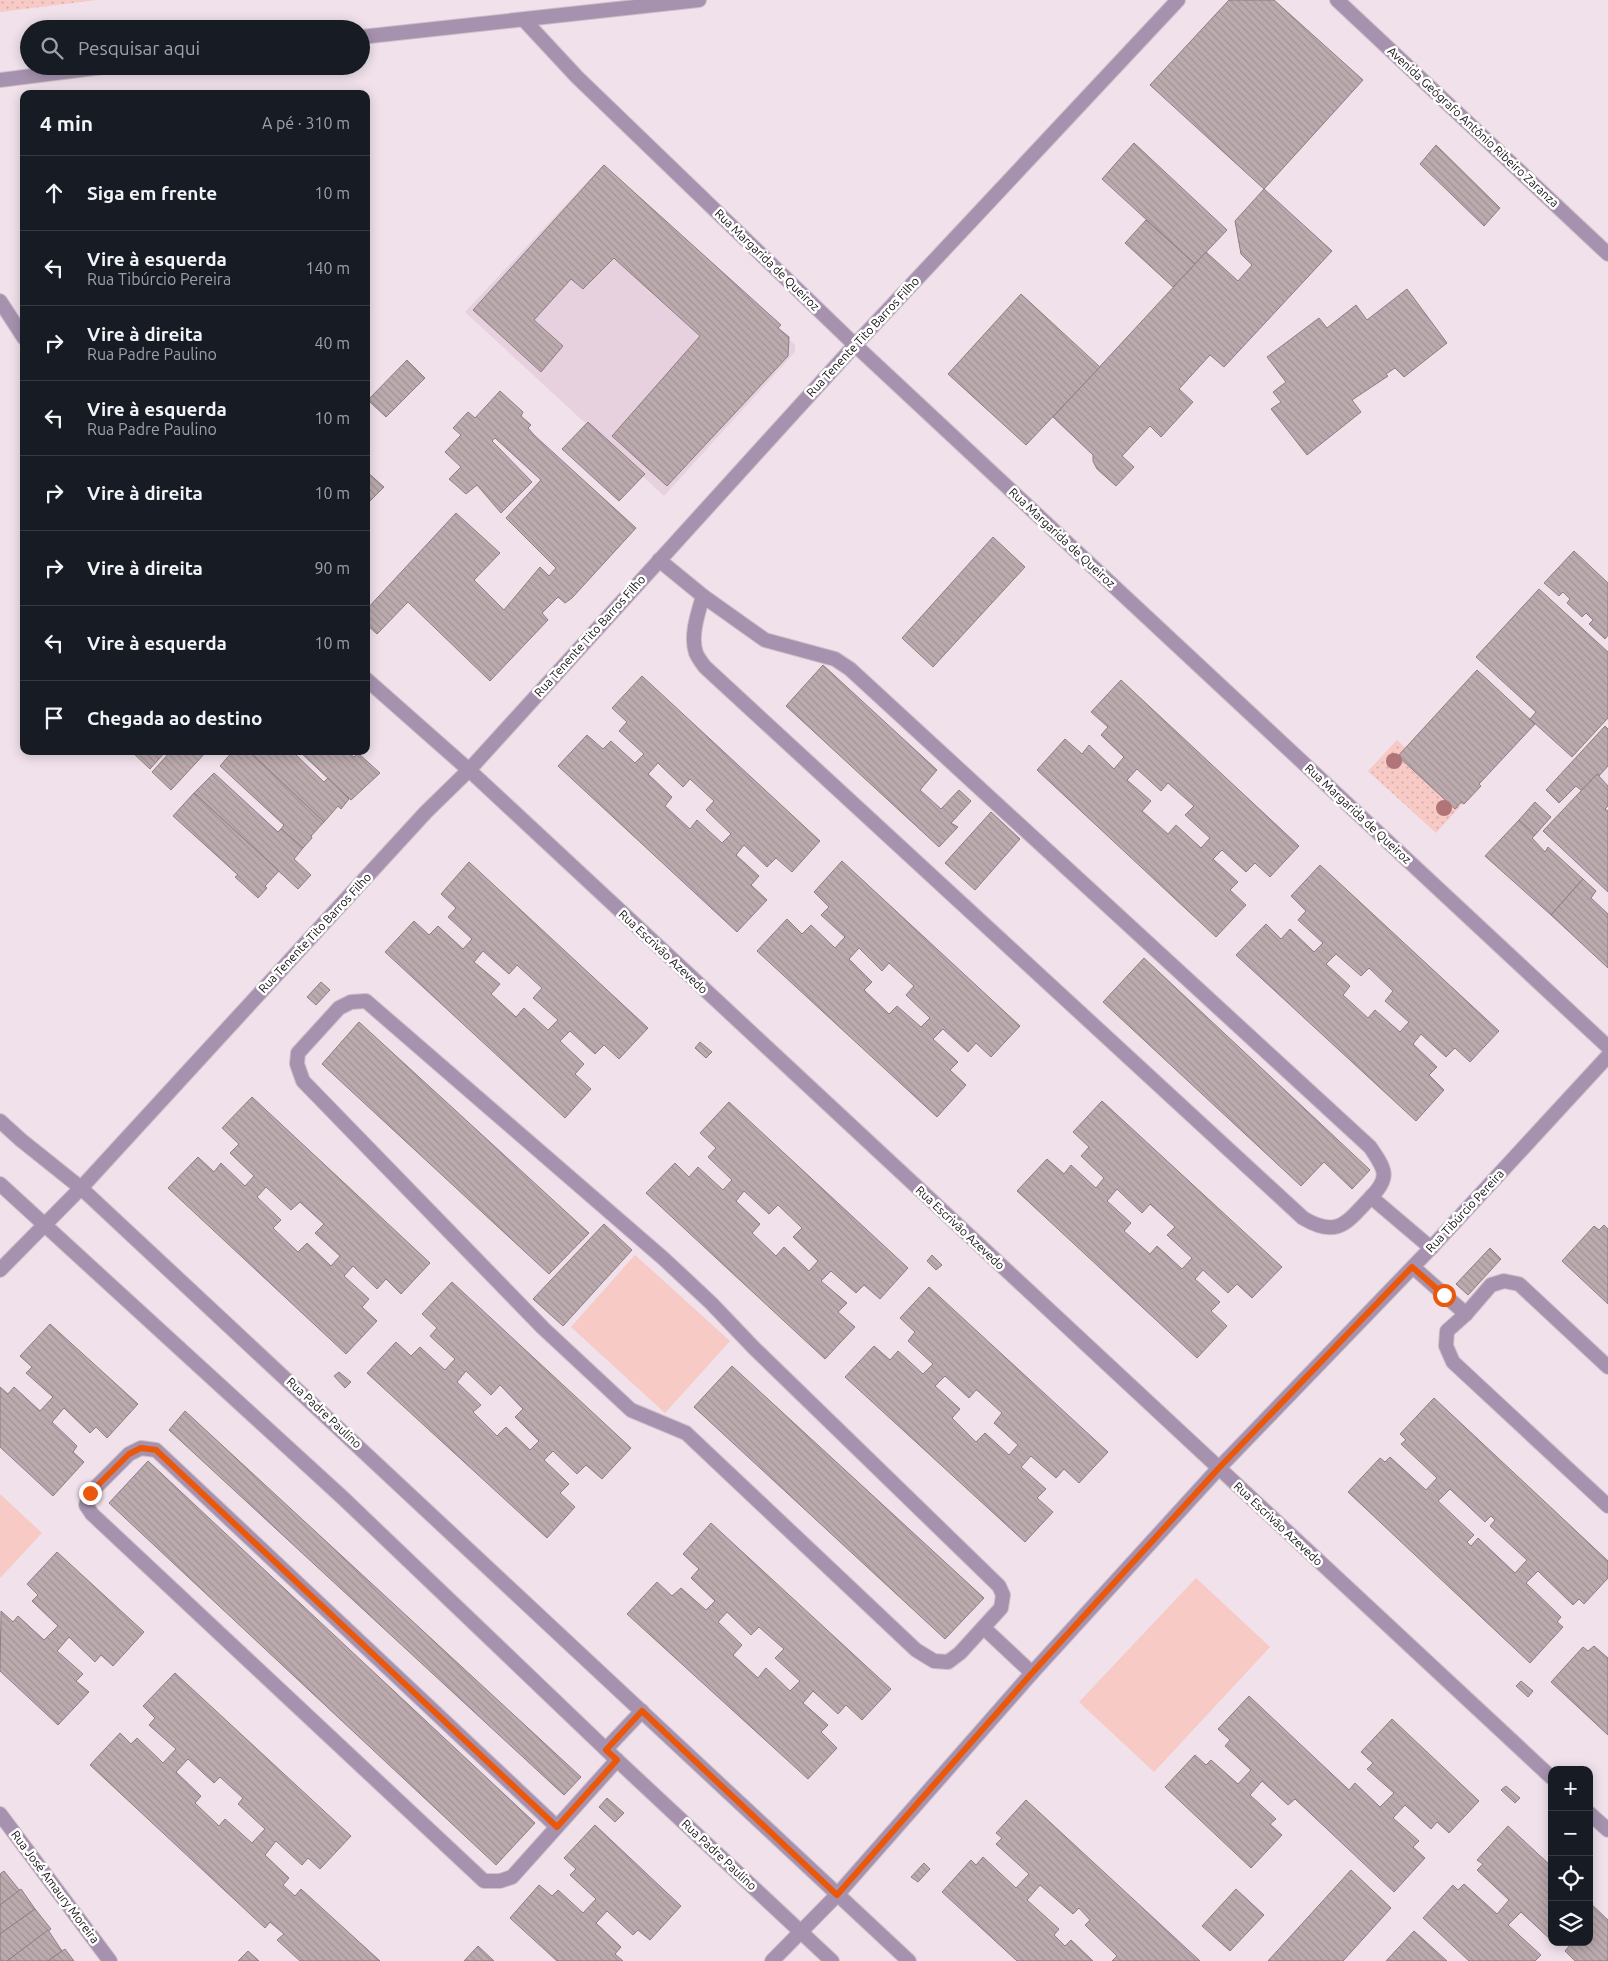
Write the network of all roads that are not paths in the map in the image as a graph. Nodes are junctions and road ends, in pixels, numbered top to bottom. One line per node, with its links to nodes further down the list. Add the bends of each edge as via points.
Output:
1 (699, 0): 4 (street)
2 (1178, 0): 11 (street, Rua Tenente Tito Barros Filho)
3 (1337, 0): 8 (street, Avenida Geógrafo Antônio Ribeiro Zaranza)
4 (524, 20): 5 (street); 11 (street, Rua Margarida de Queiroz, via 578,77)
5 (370, 36)
6 (40, 75): 7 (street)
7 (0, 80)
8 (1608, 254)
9 (0, 301): 10 (street)
10 (20, 332)
11 (855, 345): 12 (street, Rua Tenente Tito Barros Filho); 16 (street, Rua Margarida de Queiroz)
12 (659, 560): 13 (street); 15 (street, Rua Tenente Tito Barros Filho)
13 (703, 596): 21 (street, via 765,640 835,659 850,669 1370,1147 1381,1164 1384,1178 1382,1186); 21 (street, via 694,637 696,652 705,667 1303,1218 1326,1229 1338,1226)
14 (370, 683): 15 (street, Rua Escrivão Azevedo)
15 (468, 770): 20 (street, Rua Tenente Tito Barros Filho); 28 (street, Rua Escrivão Azevedo)
16 (1608, 1048)
17 (1608, 1056): 23 (street, Rua Tibúrcio Pereira)
18 (0, 1121): 20 (street, Rua Padre Paulino)
19 (0, 1184): 22 (street, Rua Padre Paulino)
20 (81, 1188): 22 (street, Rua Tenente Tito Barros Filho); 32 (street, Rua Padre Paulino)
21 (1371, 1197): 23 (street)
22 (44, 1225): 25 (street, Rua Tenente Tito Barros Filho); 33 (street, Rua Padre Paulino, via 343,1498)
23 (1431, 1248): 24 (street, Rua Tibúrcio Pereira)
24 (1412, 1267): 26 (street); 28 (street, Rua Tibúrcio Pereira)
25 (0, 1270)
26 (1466, 1314): 27 (street, via 1492,1285 1504,1281 1519,1284); 29 (street, via 1447,1331 1446,1346 1453,1362)
27 (1608, 1367)
28 (1218, 1469): 31 (street, Rua Tibúrcio Pereira); 35 (street, Rua Escrivão Azevedo)
29 (1608, 1506)
30 (984, 1628): 30 (street, via 948,1662 934,1661 916,1650 686,1433 631,1410 543,1328 303,1082 297,1064 298,1053 339,1008 351,1002 366,1001 664,1259 999,1586 1003,1595 1001,1608); 31 (street)
31 (1032, 1673): 40 (street, Rua Tibúrcio Pereira)
32 (642, 1711): 33 (street); 40 (street, Rua Padre Paulino)
33 (606, 1750): 34 (street, Rua Padre Paulino)
34 (617, 1760): 38 (street); 41 (street, Rua Padre Paulino)
35 (1548, 1774)
36 (0, 1814): 42 (street, Rua José Amaury Moreira)
37 (1593, 1817): 39 (street)
38 (557, 1827): 38 (street, via 512,1877 484,1881 92,1514 86,1505 90,1493 129,1454 141,1448 156,1450)
39 (1608, 1830)
40 (837, 1895): 41 (street, Rua Tibúrcio Pereira); 45 (street, Rua Padre Paulino)
41 (800, 1932): 43 (street, Rua Tibúrcio Pereira); 44 (street, Rua Padre Paulino)
42 (110, 1961)
43 (772, 1961)
44 (832, 1961)
45 (909, 1961)

